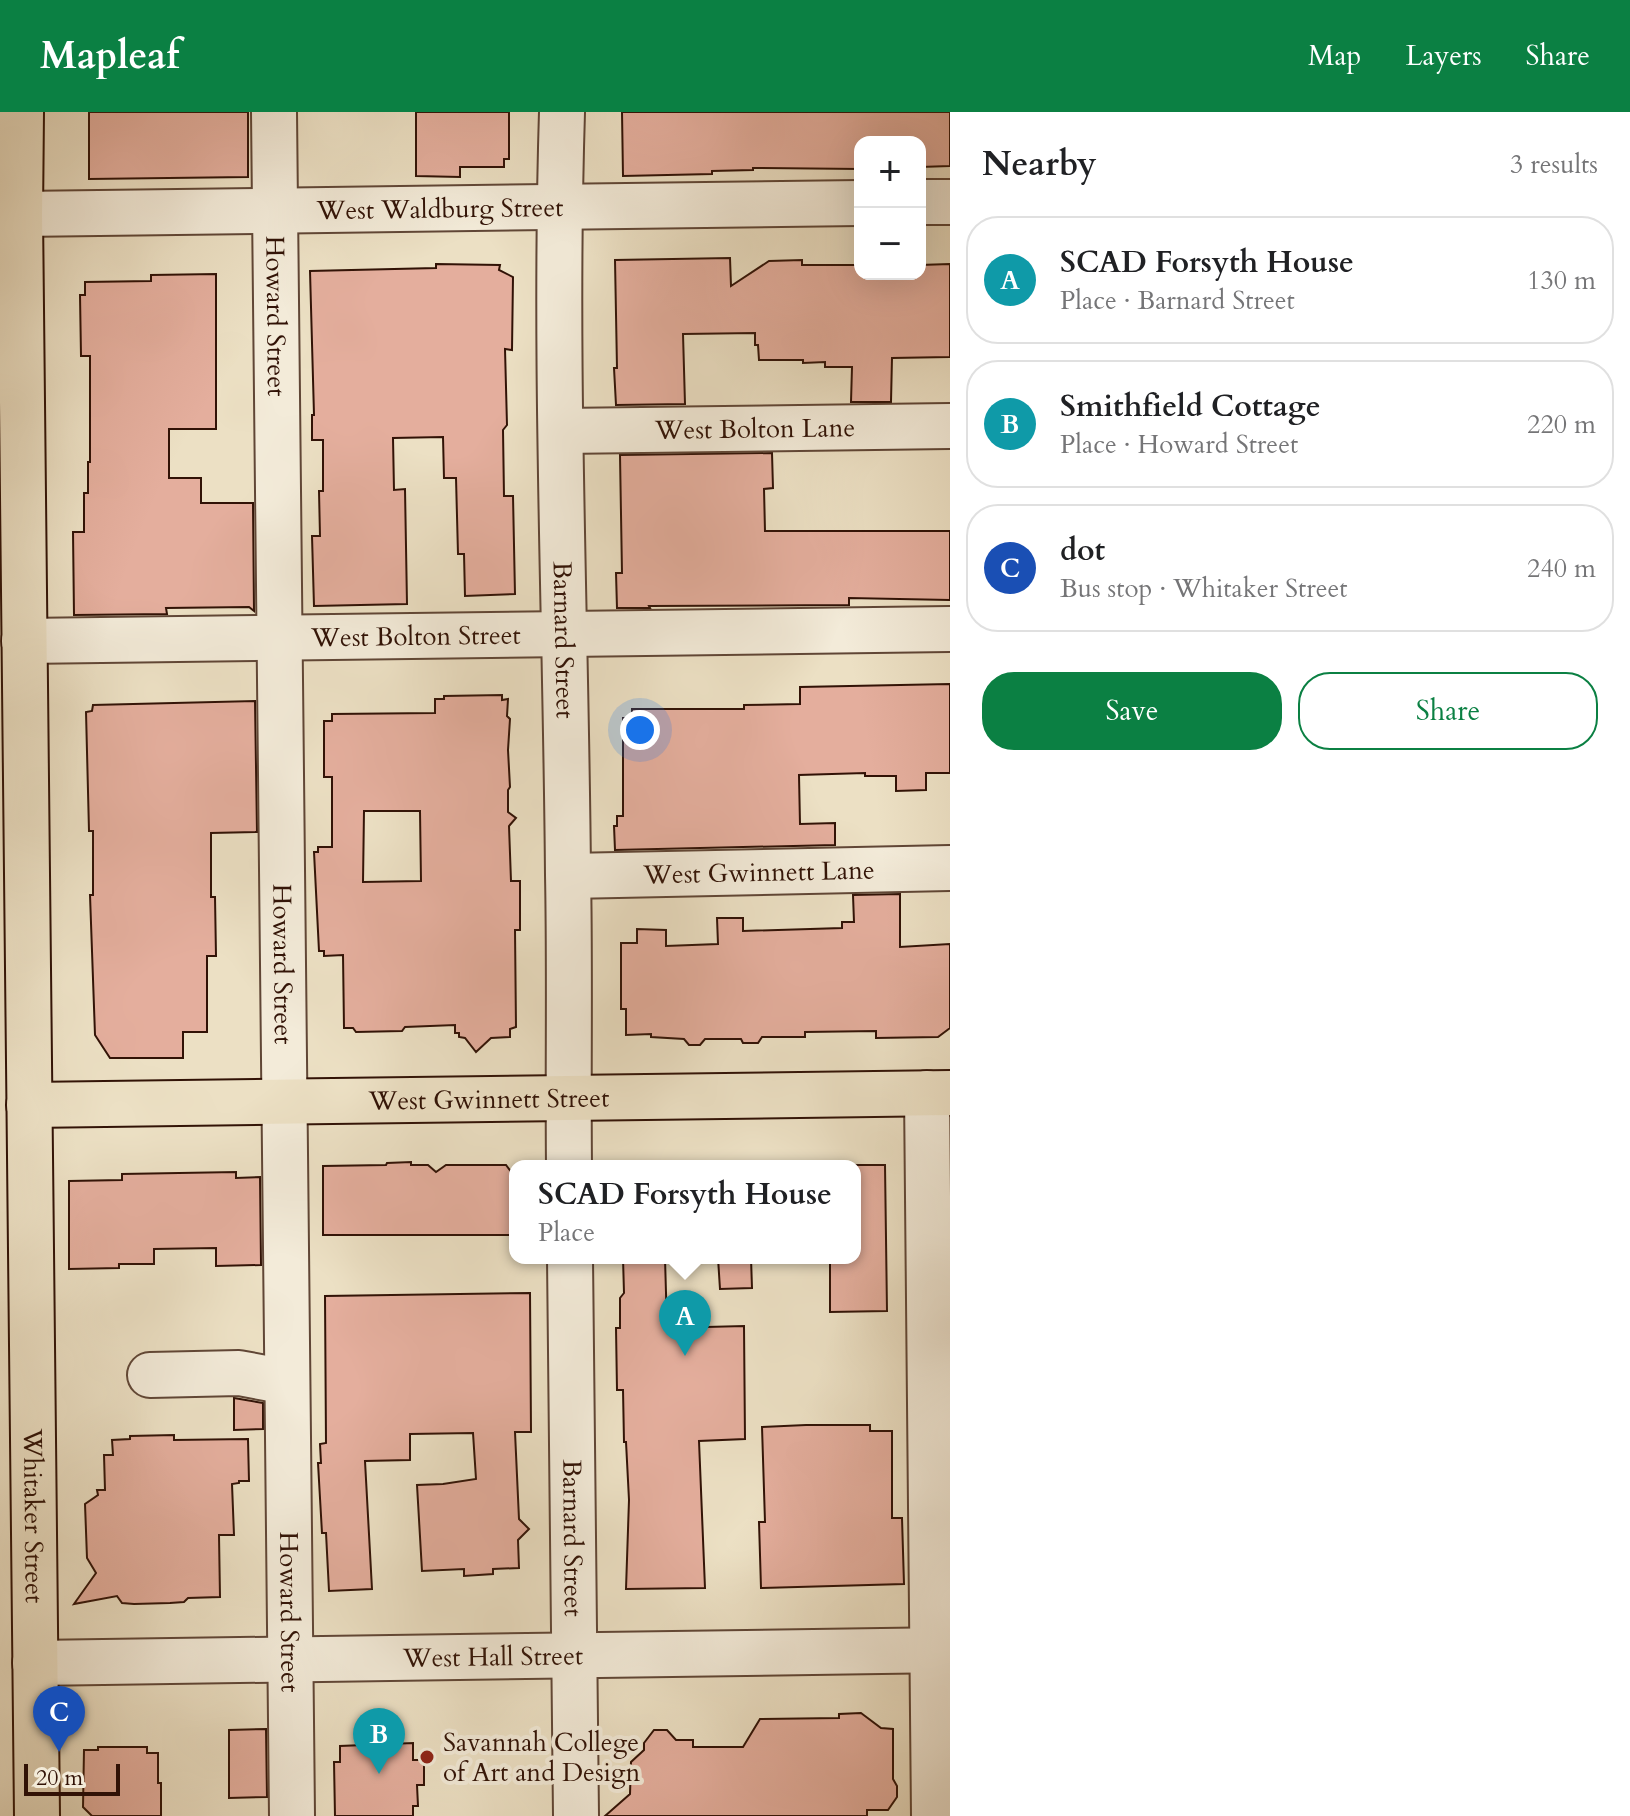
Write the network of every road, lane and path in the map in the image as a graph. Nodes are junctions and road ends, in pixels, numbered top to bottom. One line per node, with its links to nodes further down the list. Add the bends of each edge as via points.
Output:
1 (21, 112): 9 (main road, Whitaker Street)
2 (274, 112): 8 (street, Howard Street)
3 (562, 112): 7 (street, Barnard Street)
4 (926, 202): 5 (street)
5 (950, 202)
6 (854, 203): 7 (street, West Waldburg Street)
7 (559, 207): 8 (street, West Waldburg Street); 11 (street, Barnard Street)
8 (275, 210): 9 (street, West Waldburg Street); 14 (street, Howard Street)
9 (20, 214): 15 (main road, Whitaker Street)
10 (950, 426): 11 (street, West Bolton Lane)
11 (561, 431): 13 (street, Barnard Street)
12 (950, 629): 13 (street, West Bolton Street)
13 (563, 634): 14 (street, West Bolton Street); 17 (street, Barnard Street)
14 (279, 638): 15 (street, West Bolton Street); 20 (street, Howard Street)
15 (24, 641): 21 (main road, Whitaker Street)
16 (950, 868): 17 (street, West Gwinnett Lane)
17 (569, 876): 19 (street, Barnard Street)
18 (938, 1093): 19 (main road, West Gwinnett Street); 24 (street)
19 (568, 1098): 20 (main road, West Gwinnett Street); 22 (street, Barnard Street)
20 (284, 1102): 21 (main road, West Gwinnett Street); 26 (street, Howard Street)
21 (29, 1105): 30 (main road, Whitaker Street)
22 (569, 1160)
23 (570, 1264): 28 (street, Barnard Street)
24 (940, 1355): 27 (street)
25 (150, 1375): 26 (street, via 239,1373)
26 (287, 1382): 29 (street, Howard Street)
27 (941, 1650): 28 (street, West Hall Street); 34 (street)
28 (574, 1655): 29 (street, West Hall Street); 33 (street, Barnard Street)
29 (290, 1659): 30 (street, West Hall Street); 32 (street, Howard Street)
30 (35, 1663): 31 (main road, Whitaker Street)
31 (37, 1816)
32 (292, 1816)
33 (576, 1816)
34 (934, 1816)

